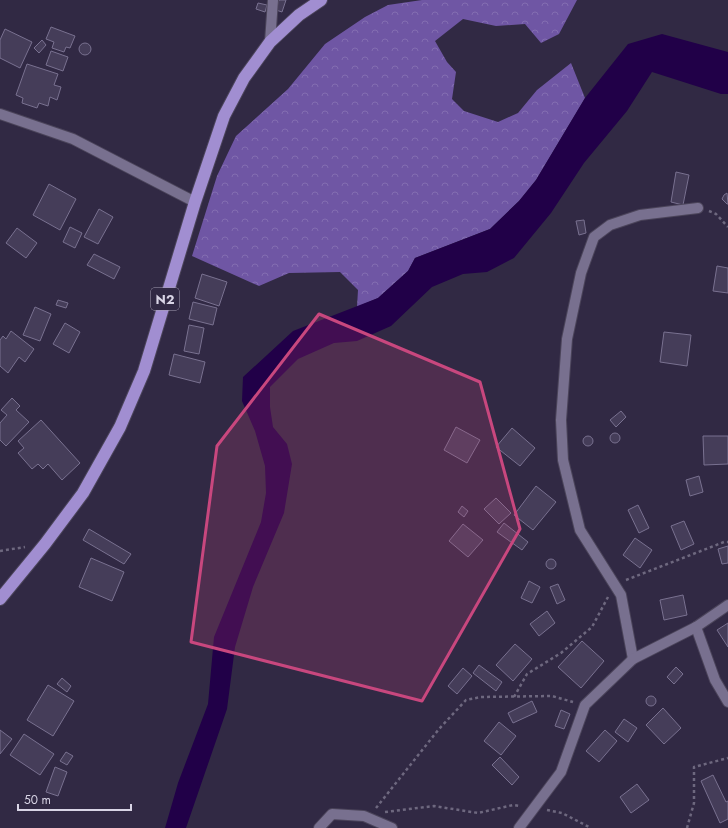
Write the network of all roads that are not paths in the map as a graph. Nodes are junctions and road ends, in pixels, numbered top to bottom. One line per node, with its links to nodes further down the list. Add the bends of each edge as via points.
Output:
1 (273, 0): 3 (street)
2 (321, 0): 3 (highway, N2, via 298,15)
3 (270, 42): 5 (highway, N2, via 244,78 224,116)
4 (0, 114): 5 (street, via 74,139)
5 (194, 202): 7 (highway, N2, via 144,371 120,427 83,493)
6 (698, 208): 10 (street, via 640,215 610,225 594,237 581,273 567,339 561,420 563,460 580,530 621,595)
7 (0, 599)
8 (728, 605): 9 (street)
9 (696, 627): 10 (street); 11 (street, via 715,680)
10 (632, 658): 14 (street, via 585,705 561,772)
11 (728, 702)
12 (319, 828): 13 (street, via 332,814 368,818)
13 (392, 828)
14 (519, 828)

